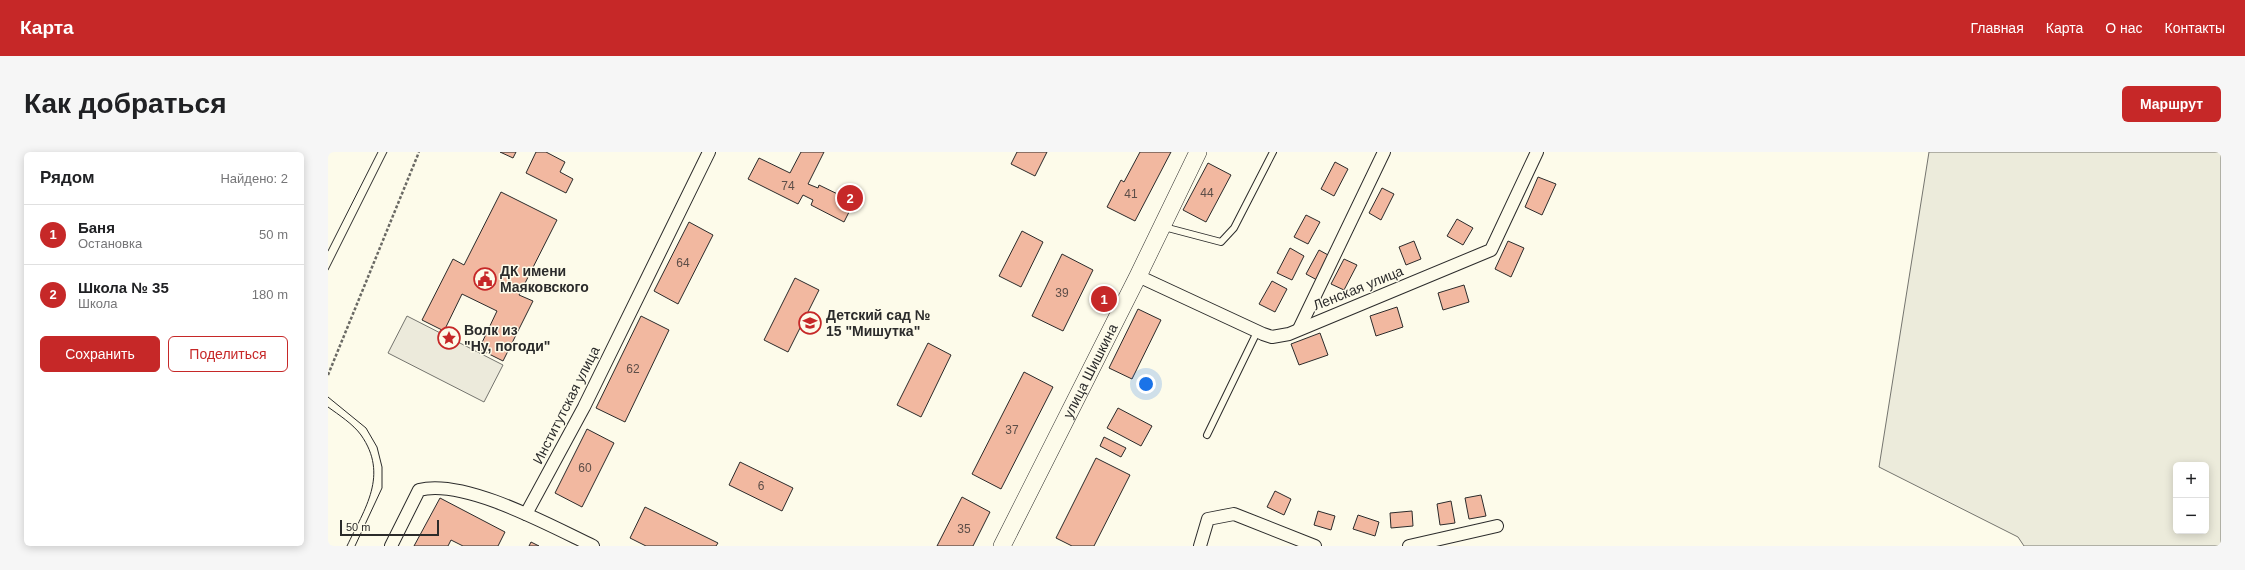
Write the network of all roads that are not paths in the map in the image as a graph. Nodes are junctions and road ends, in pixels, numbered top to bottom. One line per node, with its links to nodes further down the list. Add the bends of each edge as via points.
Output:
1 (709, 152): 11 (street, Институтская улица, via 584,407)
2 (1198, 152): 6 (main road, улица Шишкина)
3 (1273, 152): 6 (lane, via 1234,228 1221,242)
4 (1384, 152): 8 (street)
5 (1537, 152): 8 (street, Ленская улица, via 1491,250)
6 (1162, 226): 7 (main road, улица Шишкина)
7 (1138, 276): 9 (street, Ленская улица); 15 (main road, улица Шишкина)
8 (1299, 329): 9 (street, Ленская улица, via 1279,337)
9 (1257, 332): 10 (lane)
10 (1207, 435)
11 (526, 514): 13 (street, via 463,491 432,486 419,490); 14 (street)
12 (1497, 526): 18 (street)
13 (391, 546)
14 (593, 546)
15 (1002, 546)
16 (1200, 546): 17 (street, via 1208,519 1234,514)
17 (1315, 546)
18 (1409, 546)

